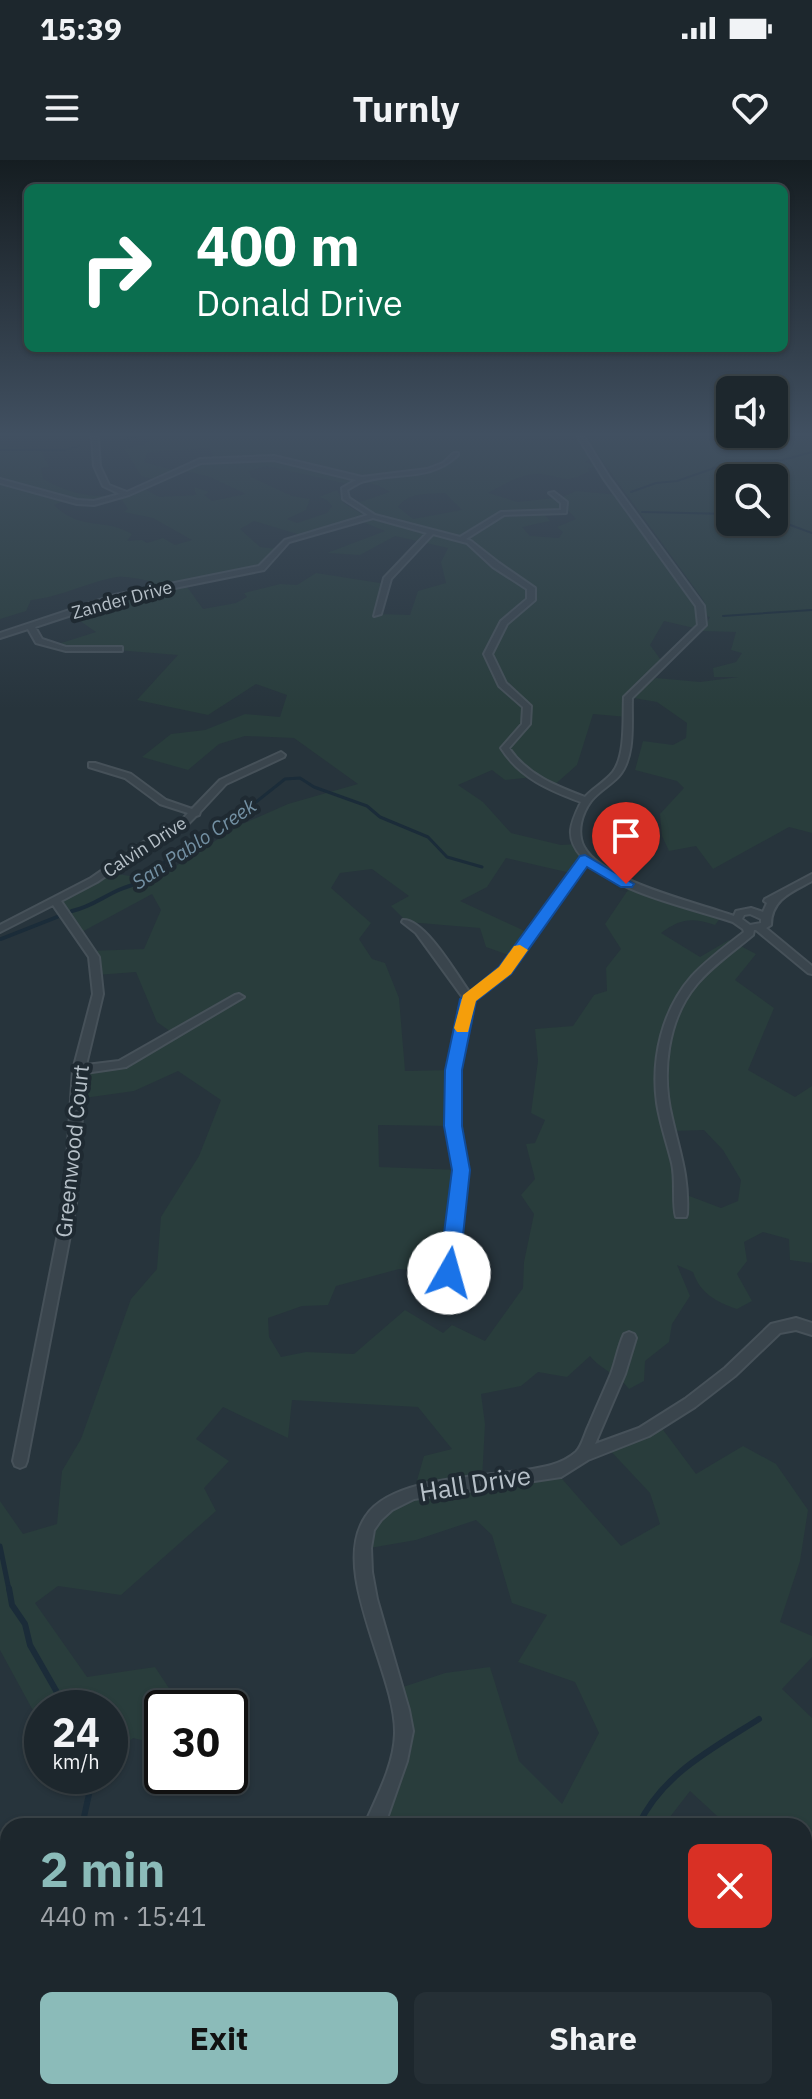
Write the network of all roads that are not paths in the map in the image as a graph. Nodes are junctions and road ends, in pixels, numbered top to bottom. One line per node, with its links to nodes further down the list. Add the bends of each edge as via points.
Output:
1 (333, 527): 8 (street, Zander Drive, via 287,541 261,568 142,591)
2 (412, 527): 5 (street)
3 (480, 527): 6 (street)
4 (642, 527): 13 (street, via 700,606 702,625 628,697 619,770)
5 (430, 533): 6 (street); 7 (street, via 388,578)
6 (462, 539): 13 (street, via 478,546 532,592 527,604 504,623 488,654 502,684 527,706 526,724 505,748 526,773)
7 (377, 614)
8 (31, 627): 9 (street, Zander Drive); 10 (street, via 39,641 66,649)
9 (0, 636)
10 (119, 649)
11 (281, 755): 14 (street, Calvin Drive, via 223,782)
12 (92, 765): 14 (street, via 128,776 163,802)
13 (586, 801): 15 (street, via 576,822 576,840)
14 (196, 813): 18 (street, Calvin Drive)
15 (585, 859): 19 (street, via 626,884); 26 (street, via 505,971)
16 (812, 877): 17 (street)
17 (774, 898): 19 (street); 20 (street)
18 (55, 900): 23 (street, Calvin Drive); 27 (street, Greenwood Court, via 94,957 98,994)
19 (744, 914): 20 (street); 22 (street)
20 (766, 917): 22 (street, via 767,923)
21 (407, 922): 26 (street, via 420,931)
22 (754, 928): 24 (street); 28 (street, via 686,989 661,1060 663,1106 684,1185)
23 (0, 929)
24 (812, 971)
25 (239, 997): 27 (street, via 122,1064)
26 (469, 999): 29 (street, via 453,1070 453,1126 461,1170)
27 (79, 1070): 33 (street, Greenwood Court, via 70,1204)
28 (681, 1214)
29 (449, 1273)
30 (812, 1329): 32 (street, Hall Drive, via 796,1324 776,1328 690,1403 644,1432)
31 (629, 1338): 32 (street)
32 (583, 1455): 34 (street, Hall Drive, via 556,1472 393,1499 366,1530 365,1571 405,1733)
33 (20, 1461)
34 (379, 1818)

